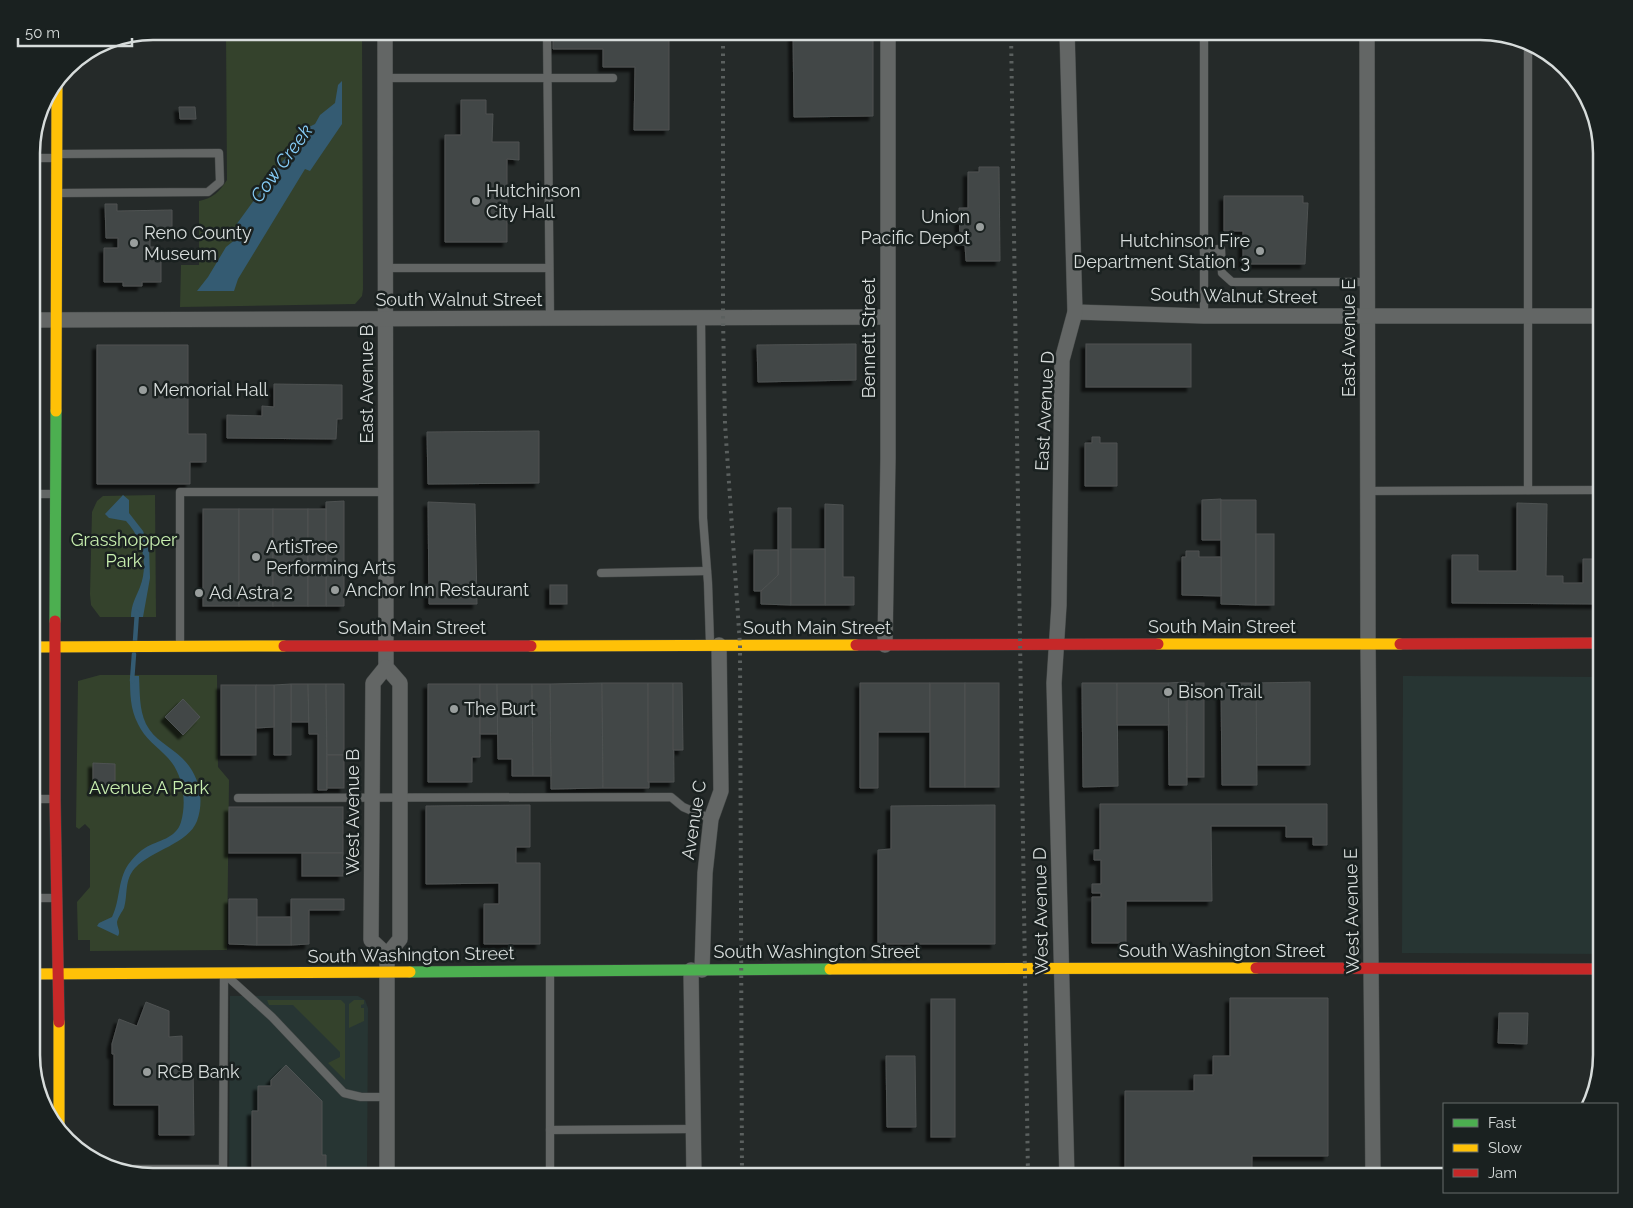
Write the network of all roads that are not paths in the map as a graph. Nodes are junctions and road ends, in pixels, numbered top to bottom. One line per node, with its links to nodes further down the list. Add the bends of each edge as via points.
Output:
1 (385, 40): 8 (street, East Avenue B)
2 (547, 40): 9 (lane)
3 (888, 40): 23 (street, Bennett Street)
4 (1067, 40): 19 (street, East Avenue D)
5 (1204, 40): 15 (lane)
6 (1368, 40): 18 (street, East Avenue E)
7 (1528, 51): 21 (lane)
8 (385, 78): 9 (lane); 16 (street, East Avenue B)
9 (547, 78): 10 (lane); 17 (lane)
10 (614, 78)
11 (57, 94): 12 (street)
12 (57, 156): 13 (lane); 14 (street); 14 (lane, via 219,153 220,182 208,192)
13 (40, 157)
14 (56, 193): 29 (street)
15 (1204, 250): 18 (lane, via 1222,249 1222,273 1232,282); 20 (lane)
16 (385, 268): 17 (lane); 25 (street, East Avenue B)
17 (549, 268): 27 (lane)
18 (1368, 282): 24 (street, East Avenue E)
19 (1075, 312): 20 (street, South Walnut Street); 39 (street, East Avenue D, via 1062,360)
20 (1204, 316): 24 (street, South Walnut Street)
21 (1529, 316): 22 (street, South Walnut Street); 24 (street, South Walnut Street); 31 (lane)
22 (1593, 316)
23 (887, 317): 26 (street, South Walnut Street); 41 (street, Bennett Street)
24 (1368, 317): 30 (street, East Avenue E)
25 (385, 318): 27 (street, South Walnut Street); 29 (street, South Walnut Street); 33 (street, East Avenue B)
26 (700, 318): 27 (street, South Walnut Street); 36 (lane, via 703,518)
27 (550, 319)
28 (40, 320): 29 (street, South Walnut Street)
29 (57, 320): 35 (street)
30 (1368, 490): 31 (lane); 40 (street, East Avenue E)
31 (1528, 490): 32 (lane)
32 (1593, 490)
33 (387, 492): 43 (lane, via 180,492); 44 (street, East Avenue B)
34 (40, 494): 35 (lane)
35 (56, 494): 42 (street)
36 (707, 571): 37 (lane); 45 (lane)
37 (600, 573)
38 (1593, 643): 40 (street, South Main Street)
39 (1056, 644): 40 (street, South Main Street); 41 (street, South Main Street); 57 (street, West Avenue D, via 1054,683)
40 (1368, 644): 58 (street, West Avenue E)
41 (886, 645): 45 (street, South Main Street)
42 (57, 646): 43 (street, South Main Street); 46 (street, South Main Street); 52 (street)
43 (180, 646): 44 (street, South Main Street)
44 (386, 646): 45 (street, South Main Street); 47 (street)
45 (714, 646): 53 (street, Avenue C, via 721,791)
46 (40, 647)
47 (386, 667): 48 (street, West Avenue B, via 373,683); 49 (street, via 400,683)
48 (372, 797): 49 (lane); 50 (lane); 56 (street, West Avenue B, via 371,940)
49 (401, 797): 53 (lane, via 671,797 683,807); 56 (street, via 400,939)
50 (238, 798)
51 (40, 799): 52 (lane)
52 (55, 799): 55 (street)
53 (711, 819): 61 (street, Avenue C)
54 (40, 898): 55 (lane)
55 (58, 898): 64 (street)
56 (387, 955): 62 (street)
57 (1061, 968): 58 (street, South Washington Street); 61 (street, South Washington Street); 74 (street, West Avenue D)
58 (1371, 969): 59 (street, South Washington Street); 75 (street, West Avenue E)
59 (1593, 969)
60 (550, 970): 61 (street, South Washington Street); 62 (street, South Washington Street); 69 (lane)
61 (697, 970): 68 (street, Avenue C)
62 (386, 973): 65 (street, South Washington Street); 66 (street)
63 (40, 974): 64 (street, South Washington Street)
64 (59, 974): 65 (street, South Washington Street); 67 (street)
65 (224, 974): 66 (lane, via 272,1017 344,1092 361,1097); 70 (lane)
66 (387, 1097): 71 (street)
67 (59, 1118)
68 (693, 1129): 69 (lane); 73 (street, Avenue C)
69 (550, 1130): 72 (lane)
70 (223, 1168)
71 (387, 1168)
72 (550, 1168)
73 (694, 1168)
74 (1067, 1168)
75 (1373, 1168)

